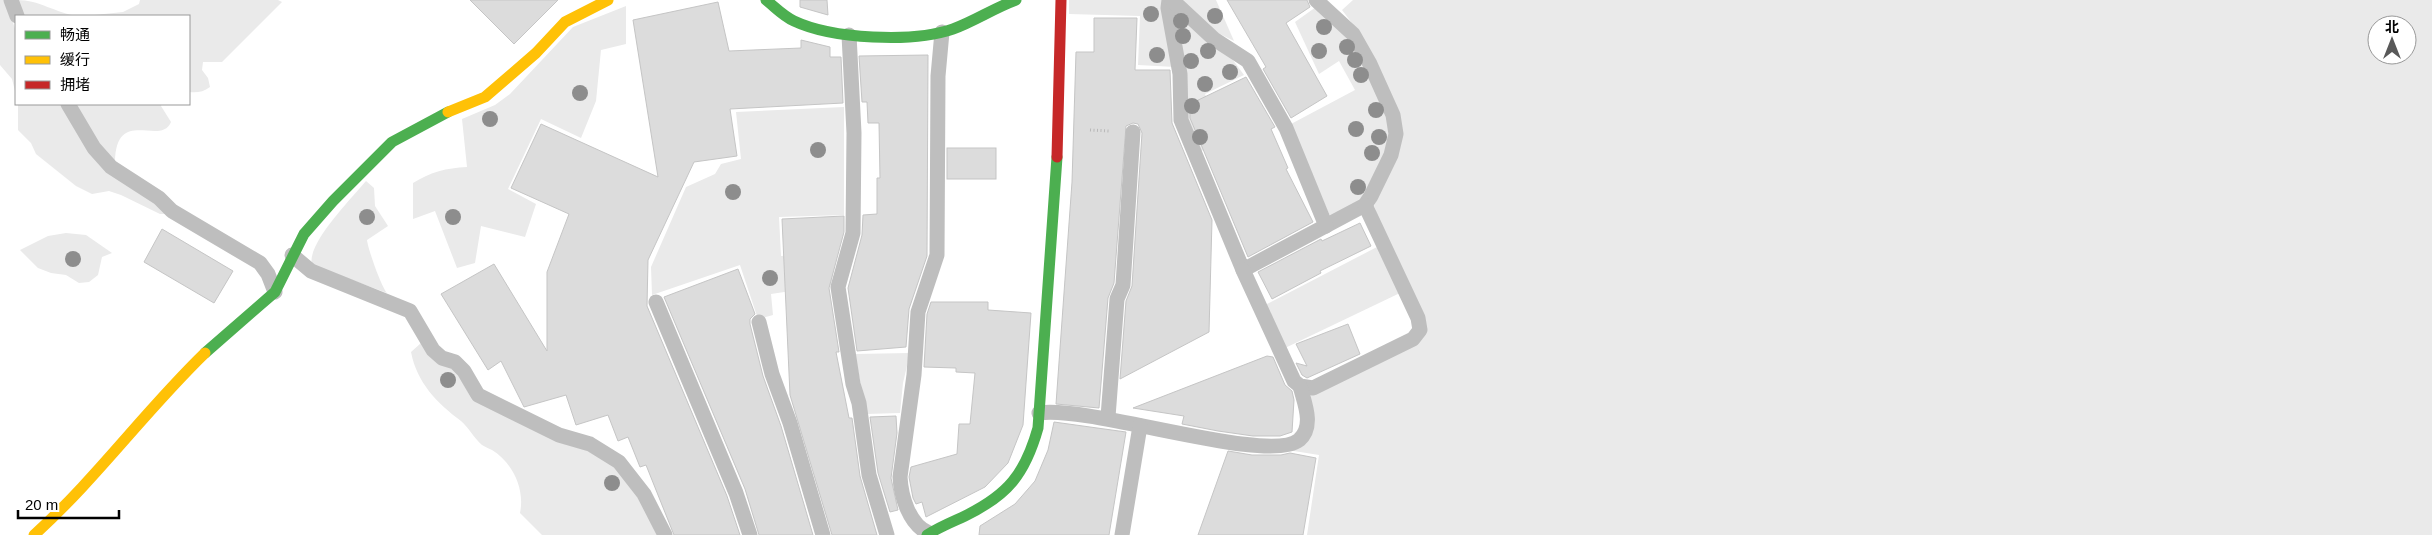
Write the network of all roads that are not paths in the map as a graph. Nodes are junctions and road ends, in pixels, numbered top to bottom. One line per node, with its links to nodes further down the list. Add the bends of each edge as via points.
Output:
1 (11, 0): 8 (lane)
2 (608, 0): 15 (street, via 565,22 536,53 485,97 432,119 392,142 333,201 304,234)
3 (766, 0): 10 (street, via 793,20)
4 (1016, 0): 9 (street, via 972,22)
5 (1061, 0): 21 (street, via 1057,158)
6 (1170, 0): 14 (lane, via 1214,39 1248,61 1286,128); 16 (lane, via 1168,8 1180,74 1182,120)
7 (1316, 0): 13 (lane, via 1353,34 1393,115 1396,134 1391,155)
8 (17, 15)
9 (942, 32): 10 (street); 25 (lane, via 938,76 937,255 918,312 914,375 900,476 913,520)
10 (849, 35): 30 (lane, via 854,133 853,233 838,287 869,475)
11 (68, 105): 17 (lane, via 94,148 111,167 159,198 172,211 260,263)
12 (1133, 132): 22 (lane, via 1123,285 1118,299)
13 (1365, 205): 14 (lane); 20 (lane, via 1418,318 1420,330 1413,339 1313,388)
14 (1326, 226): 16 (lane)
15 (292, 255): 17 (street); 27 (lane, via 311,270 410,311 433,350 464,371 478,396 559,435 590,444 619,462 644,494)
16 (1243, 270): 20 (lane, via 1294,381)
17 (275, 292): 26 (street, via 172,385 65,508)
18 (656, 302): 28 (lane, via 736,493)
19 (759, 322): 29 (lane, via 772,374 790,422)
20 (1300, 386): 23 (lane, via 1308,420 1305,432 1298,440 1285,446 1229,442)
21 (1039, 413): 22 (lane, via 1055,411); 24 (street, via 1032,453 1016,482)
22 (1108, 418): 23 (lane)
23 (1140, 426): 31 (lane)
24 (948, 529): 25 (street)
25 (928, 534)
26 (34, 535)
27 (665, 535)
28 (750, 535)
29 (823, 535)
30 (887, 535)
31 (1122, 535)

